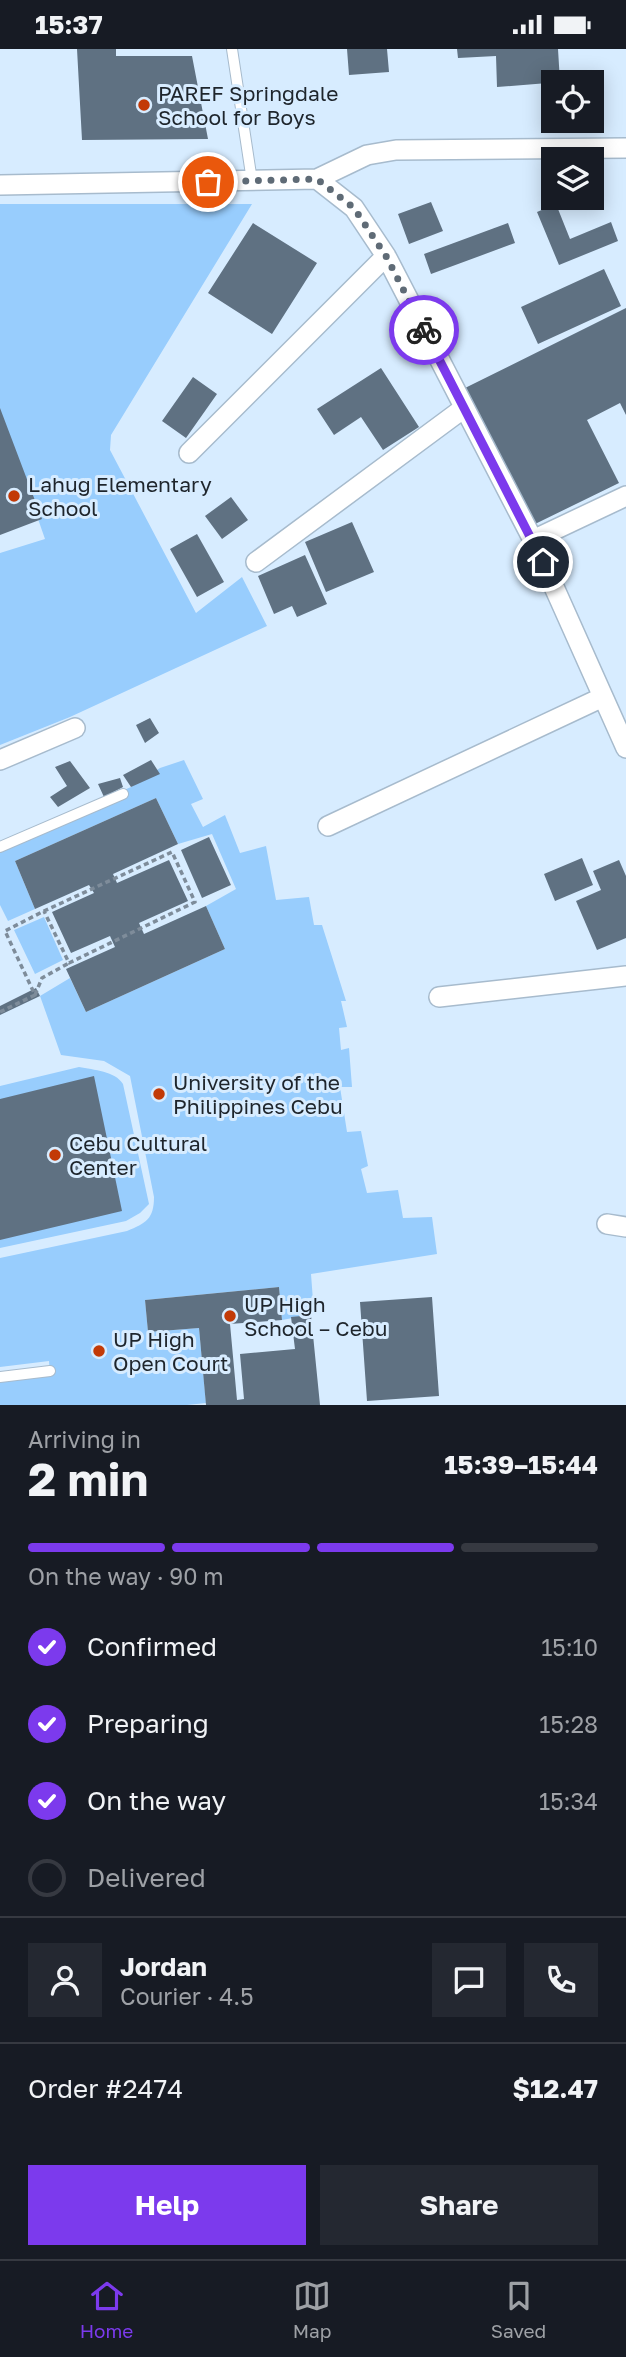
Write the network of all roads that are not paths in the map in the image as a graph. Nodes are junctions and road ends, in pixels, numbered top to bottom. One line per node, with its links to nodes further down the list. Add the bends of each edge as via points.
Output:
1 (232, 49): 4 (lane)
2 (626, 148): 3 (street, via 396,150 367,155)
3 (317, 179): 4 (street); 6 (street, via 354,208)
4 (252, 181): 5 (street)
5 (0, 185)
6 (386, 256): 7 (street); 8 (street)
7 (464, 408): 10 (street); 11 (street)
8 (189, 453)
9 (626, 496): 10 (street)
10 (533, 540): 12 (street)
11 (256, 562)
12 (603, 697): 14 (street); 17 (street)
13 (75, 728): 15 (street)
14 (626, 747)
15 (0, 760)
16 (124, 795): 18 (lane)
17 (328, 825)
18 (0, 847)
19 (626, 976): 20 (street)
20 (439, 997)
21 (50, 1371): 22 (lane)
22 (0, 1377)

